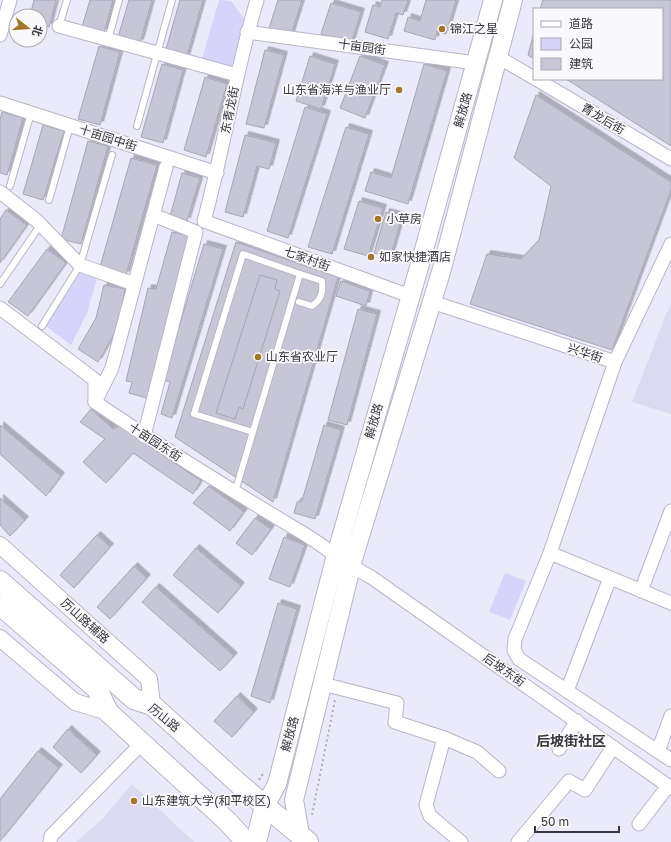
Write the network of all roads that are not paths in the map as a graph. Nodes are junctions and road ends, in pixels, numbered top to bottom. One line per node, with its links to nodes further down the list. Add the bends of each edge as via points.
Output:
1 (10, 0): 10 (street)
2 (67, 0): 8 (lane)
3 (119, 0): 11 (lane)
4 (172, 0): 12 (lane)
5 (257, 0): 9 (street, 东青龙街)
6 (493, 0): 14 (main road, 解放路)
7 (513, 0): 13 (main road, 解放路)
8 (60, 26): 11 (street)
9 (247, 32): 14 (street, 十亩园街); 15 (street, 东青龙街)
10 (0, 35)
11 (108, 40): 12 (street)
12 (158, 54): 15 (street); 21 (lane)
13 (498, 57): 16 (street, 青龙后街); 38 (main road, 解放路)
14 (476, 63): 36 (main road, 解放路)
15 (237, 75): 25 (street, 东青龙街)
16 (533, 77)
17 (538, 80): 23 (street, 青龙后街)
18 (0, 103): 19 (street, 十亩园中街)
19 (31, 113): 20 (street, 十亩园中街); 26 (lane)
20 (70, 126): 25 (street, 十亩园中街); 27 (lane)
21 (137, 126)
22 (112, 155): 32 (lane)
23 (671, 159)
24 (166, 167): 28 (street)
25 (217, 173): 29 (street, 东青龙街)
26 (3, 191): 30 (street)
27 (49, 200)
28 (153, 215): 35 (street); 44 (street, via 196,232)
29 (204, 221): 36 (street, 七家村街)
30 (41, 224): 32 (street); 34 (lane)
31 (671, 244): 41 (street, 兴华街)
32 (80, 265): 35 (street); 40 (lane)
33 (300, 274): 37 (lane, via 322,281 323,289 320,300 312,306); 43 (lane); 43 (lane, via 243,254 194,414)
34 (0, 284)
35 (134, 284): 42 (street, via 112,368)
36 (410, 295): 49 (main road, 解放路)
37 (299, 302)
38 (432, 302): 41 (street, 兴华街); 50 (main road, 解放路)
39 (0, 308): 42 (street, via 95,380)
40 (42, 326)
41 (615, 362): 48 (street)
42 (95, 402): 44 (street, 十亩园东街)
43 (253, 432): 45 (lane)
44 (144, 436): 45 (street, 十亩园东街)
45 (235, 492): 49 (street, 十亩园东街)
46 (671, 511): 53 (street)
47 (0, 545): 59 (street, 历山路辅路, via 149,679)
48 (550, 553): 51 (street); 58 (street, via 515,639 514,650 519,659)
49 (336, 555): 50 (street, 后坡东街); 71 (main road, 解放路, via 277,784)
50 (351, 566): 57 (main road, 解放路); 62 (street, 后坡东街, via 371,577)
51 (610, 578): 53 (street); 58 (street)
52 (0, 581): 59 (main road, 历山路, via 134,699)
53 (641, 591): 54 (street)
54 (671, 603)
55 (0, 605): 60 (main road, via 98,689)
56 (0, 638): 60 (street, via 75,702)
57 (323, 684): 63 (street, via 397,703 395,722); 73 (main road, 解放路, via 294,800)
58 (568, 691): 67 (street)
59 (152, 706): 71 (main road, 历山路)
60 (108, 712): 64 (main road)
61 (671, 716): 67 (street)
62 (577, 721): 65 (street, 后坡东街); 66 (street)
63 (444, 738): 69 (street, via 477,752); 77 (street, via 426,805 430,816)
64 (142, 743): 74 (street, via 51,836); 75 (main road, via 228,822)
65 (613, 747): 70 (street, 后坡东街); 78 (street, via 585,790 569,781)
66 (559, 749)
67 (658, 751): 68 (street)
68 (671, 760)
69 (499, 771)
70 (670, 787): 72 (street)
71 (265, 806): 73 (main road, 历山路); 76 (main road, 解放路)
72 (639, 824)
73 (302, 840)
74 (50, 842)
75 (246, 842)
76 (256, 842)
77 (461, 842)
78 (518, 842)

